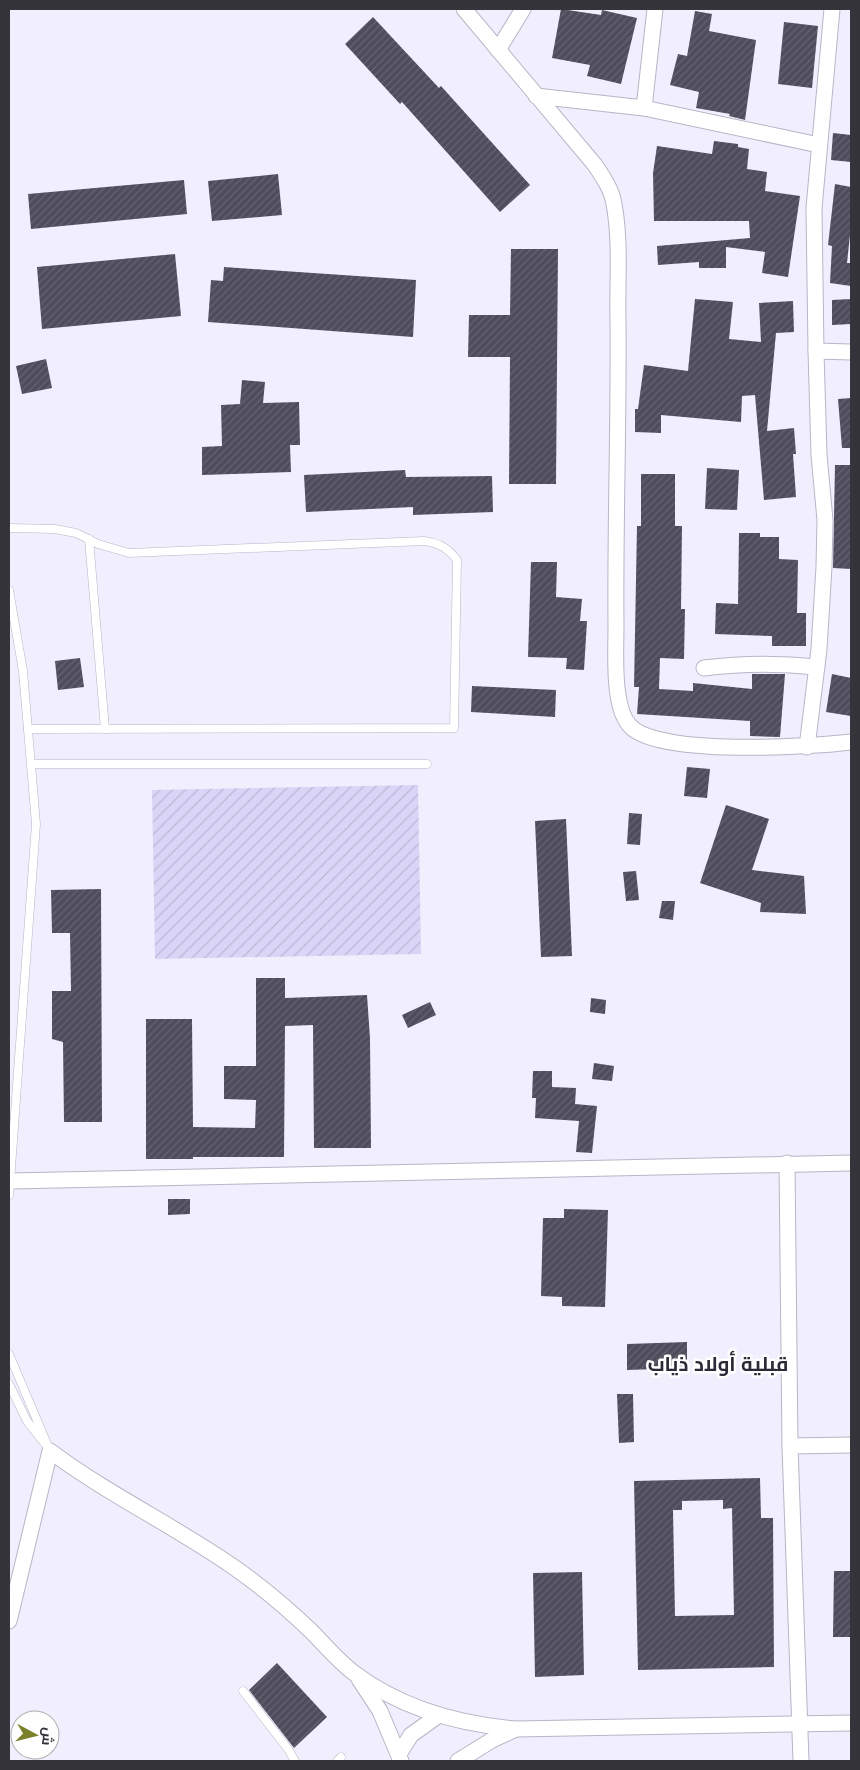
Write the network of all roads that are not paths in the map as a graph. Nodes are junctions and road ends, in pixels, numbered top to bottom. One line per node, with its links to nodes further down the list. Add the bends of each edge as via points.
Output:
1 (464, 9): 5 (street)
2 (523, 9): 5 (street)
3 (655, 9): 7 (street)
4 (832, 9): 8 (street)
5 (498, 50): 6 (street)
6 (536, 96): 7 (street); 19 (street, via 595,165 614,204 618,359 616,643 620,710 632,728 665,741 734,747)
7 (644, 108): 8 (street)
8 (819, 145): 9 (street, via 814,208)
9 (816, 351): 10 (street); 14 (street, via 819,455 825,520)
10 (851, 352)
11 (9, 528): 12 (lane, via 55,529 76,532)
12 (89, 539): 17 (lane); 17 (lane, via 130,552 424,541 437,542 457,560 454,728)
13 (9, 590): 16 (lane, via 23,671)
14 (818, 667): 15 (street, via 773,663); 19 (street)
15 (704, 668)
16 (28, 729): 17 (lane); 20 (lane)
17 (105, 729)
18 (851, 742): 19 (street)
19 (806, 748)
20 (32, 764): 21 (lane); 24 (lane, via 36,824)
21 (427, 764)
22 (787, 1163): 23 (street); 24 (street); 28 (street)
23 (851, 1163)
24 (10, 1188)
25 (9, 1354): 29 (lane)
26 (9, 1384): 29 (lane, via 27,1421)
27 (851, 1445): 28 (street)
28 (790, 1446): 35 (street)
29 (50, 1451): 30 (street); 31 (street, via 102,1488 240,1571)
30 (9, 1621)
31 (353, 1672): 33 (street, via 394,1698); 37 (street, via 380,1711)
32 (243, 1691): 38 (lane)
33 (439, 1716): 36 (street); 37 (street, via 411,1735)
34 (851, 1723): 35 (street)
35 (799, 1724): 36 (street); 40 (street)
36 (516, 1729): 39 (street)
37 (400, 1758)
38 (295, 1761)
39 (458, 1761)
40 (801, 1761)

